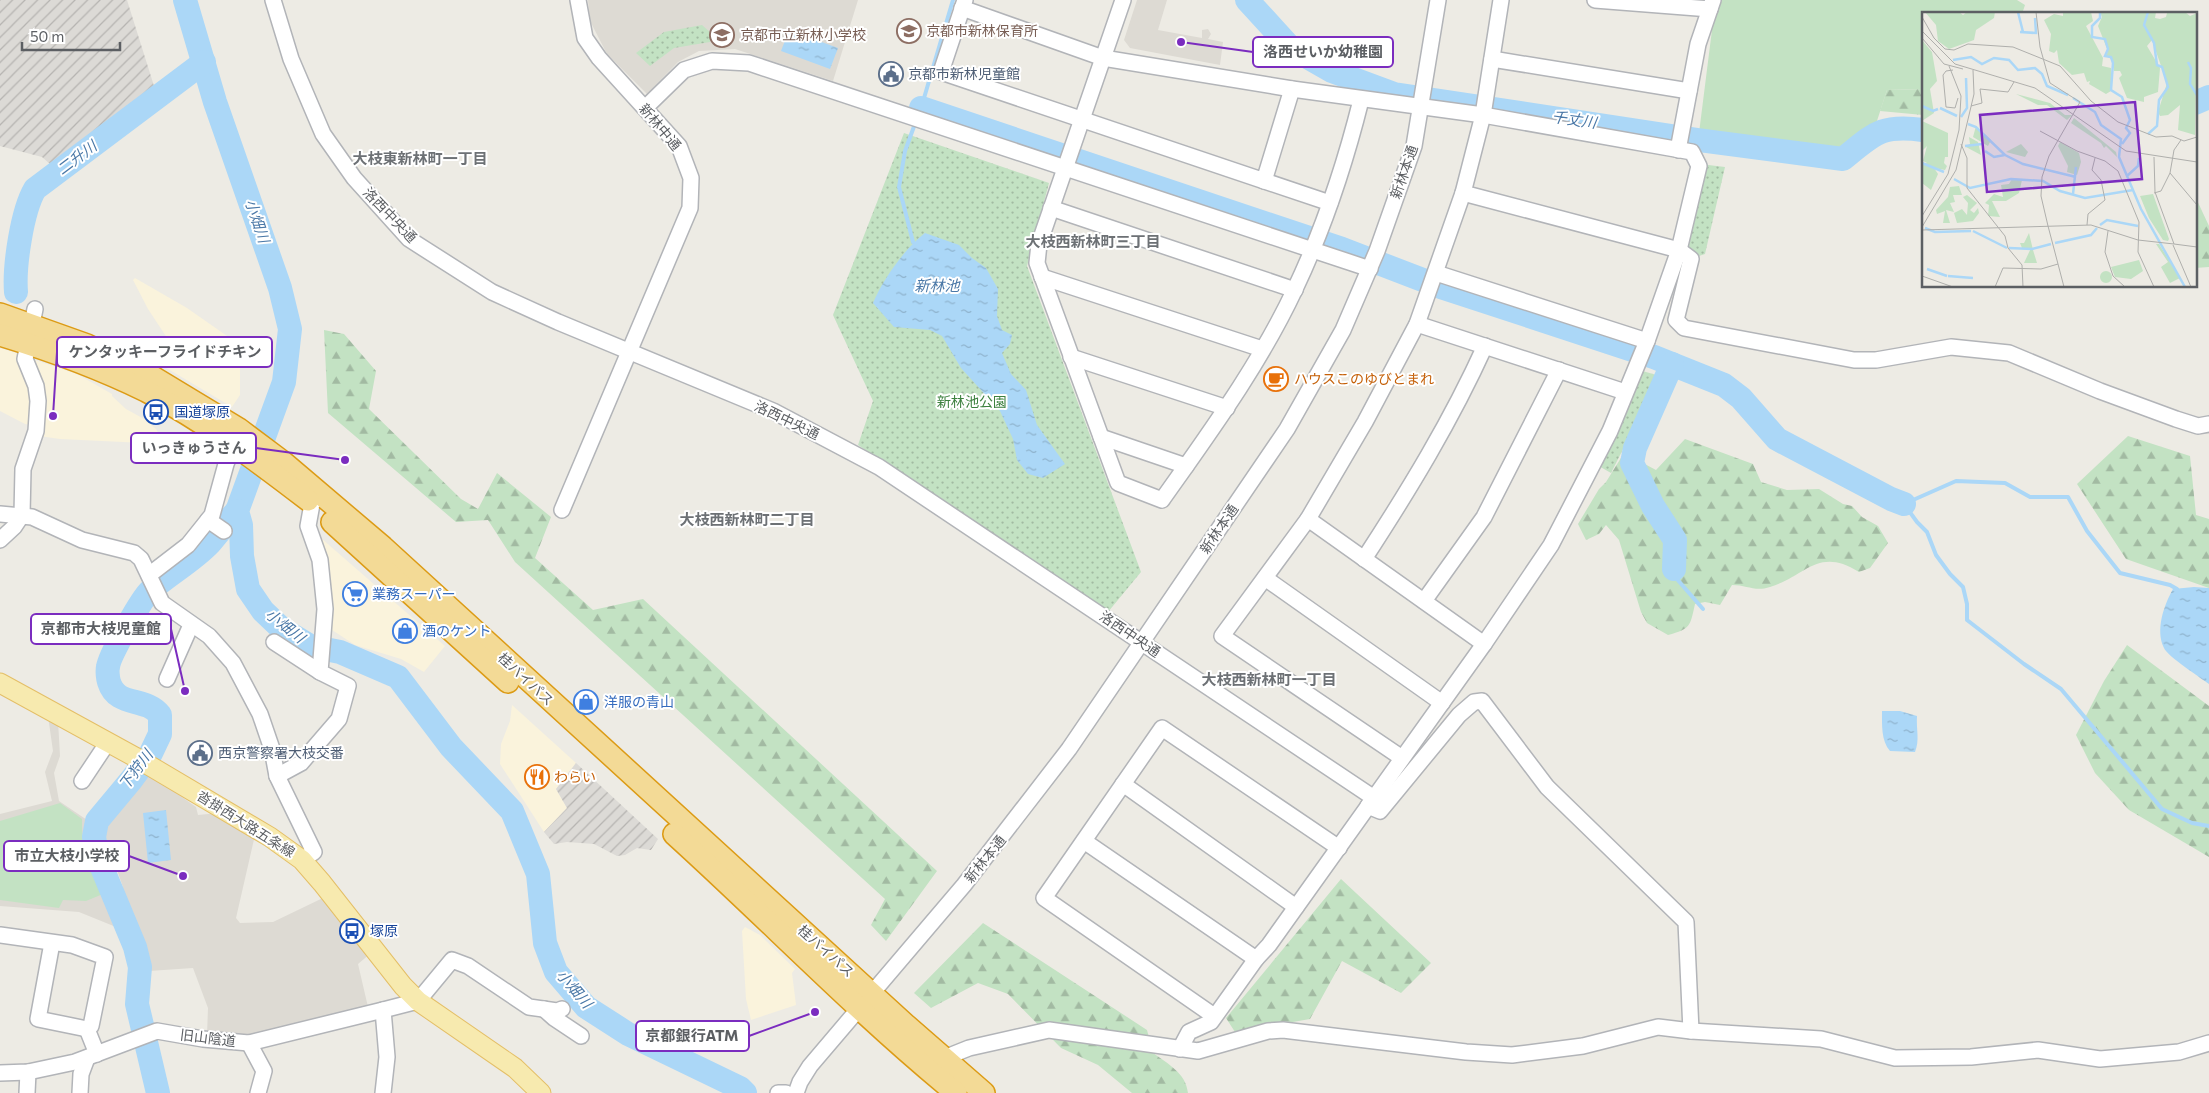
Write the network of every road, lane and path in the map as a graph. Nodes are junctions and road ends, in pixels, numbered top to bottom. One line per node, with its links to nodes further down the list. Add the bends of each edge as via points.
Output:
1 (274, 0): 37 (street, 洛西中央通, via 291,59 323,134 354,178 409,239 492,292)
2 (578, 0): 15 (street, 新林中通, via 585,38 598,58)
3 (1123, 0): 9 (street)
4 (1438, 0): 14 (street, 新林本通)
5 (1501, 0): 10 (street)
6 (1595, 0): 8 (street)
7 (963, 4): 9 (street); 17 (street, via 941,72)
8 (1711, 4): 12 (street, via 1698,44)
9 (1103, 58): 11 (street); 17 (street)
10 (1492, 60): 12 (street); 16 (street)
11 (1292, 89): 13 (street); 20 (street)
12 (1689, 91): 18 (street)
13 (1362, 100): 14 (street); 22 (street)
14 (1422, 107): 16 (street); 26 (street, 新林本通, via 1414,146)
15 (645, 108): 19 (street, via 684,70 712,61 749,63); 37 (street, 新林中通, via 679,146 691,178 690,208)
16 (1483, 115): 18 (street); 21 (street)
17 (1081, 120): 19 (street); 20 (street)
18 (1678, 150): 25 (street, via 1692,152 1698,166)
19 (1065, 168): 23 (street); 24 (street)
20 (1264, 181): 22 (street)
21 (1463, 193): 25 (street); 27 (street)
22 (1330, 203): 24 (street)
23 (1051, 208): 28 (street, via 1039,244 1037,263); 29 (street)
24 (1312, 250): 26 (street); 29 (street)
25 (1679, 250): 34 (street); 42 (street, via 1691,260 1676,320 1684,328 1854,360 1876,360 1951,347 2009,353 2100,391 2198,426)
26 (1370, 269): 58 (street, 新林本通, via 1343,330 1287,429)
27 (1436, 273): 31 (street); 34 (street)
28 (1042, 277): 36 (street); 38 (street)
29 (1295, 290): 36 (street)
30 (0, 314): 32 (highway, 桂バイパス)
31 (1417, 324): 35 (street); 50 (street)
32 (32, 326): 33 (highway, 桂バイパス); 44 (highway, 桂バイパス, via 87,345 153,377); 49 (street, via 25,359 36,386 38,417 23,469)
33 (0, 334)
34 (1647, 341): 40 (street)
35 (1484, 346): 39 (street); 52 (street, via 1460,400)
36 (1262, 349): 41 (street)
37 (630, 351): 47 (street, 新林中通); 58 (street, 洛西中央通, via 773,411 879,467)
38 (1071, 357): 41 (street); 43 (street)
39 (1559, 370): 40 (street); 55 (street, via 1484,517)
40 (1625, 392): 59 (street, via 1610,431 1551,545)
41 (1227, 408): 45 (street)
42 (2209, 424)
43 (1101, 437): 45 (street); 45 (street, via 1118,483 1162,500)
44 (240, 440): 46 (highway, 桂バイパス); 54 (street, via 226,464 212,515 215,525 188,545)
45 (1186, 466)
46 (316, 498): 60 (street, via 308,526 320,560 324,609); 78 (highway, 桂バイパス, via 383,547)
47 (562, 510)
48 (0, 514): 49 (street)
49 (22, 515): 51 (street); 54 (street, via 82,540 134,553)
50 (1308, 519): 52 (street); 53 (street)
51 (0, 540)
52 (1364, 559): 55 (street)
53 (1264, 578): 63 (street); 65 (street, via 1222,636)
54 (152, 583): 56 (street, via 162,603)
55 (1424, 601): 59 (street)
56 (191, 625): 61 (street); 66 (street, via 209,636 233,663 260,714)
57 (274, 642): 60 (street)
58 (1142, 642): 69 (street, 洛西中央通); 78 (street, 新林本通, via 1018,817)
59 (1484, 644): 63 (street)
60 (320, 669): 66 (street, via 348,686 339,719 301,763)
61 (167, 679)
62 (0, 683): 64 (main road, 沓掛西大路五条線)
63 (1442, 703): 65 (street)
64 (108, 742): 67 (street); 72 (main road, 沓掛西大路五条線, via 270,837)
65 (1402, 758): 69 (street)
66 (277, 776): 72 (street, via 314,852)
67 (82, 781)
68 (1123, 784): 70 (street); 71 (street, via 1162,728); 73 (street)
69 (1371, 802): 71 (street); 84 (street, via 1380,811 1459,714 1474,702 1482,701 1547,787 1686,922)
70 (1084, 841): 76 (street); 82 (street, via 1044,898)
71 (1339, 848): 73 (street)
72 (302, 860): 77 (main road, 沓掛西大路五条線)
73 (1296, 907): 76 (street)
74 (0, 935): 75 (street)
75 (52, 943): 83 (street, via 38,1019); 83 (street, via 72,945 105,957 91,1026)
76 (1256, 959): 82 (street)
77 (418, 1001): 79 (street, via 452,960 468,966 529,1007); 81 (street, 旧山陰道); 98 (main road, 沓掛西大路五条線, via 515,1068)
78 (866, 1001): 90 (highway, 桂バイパス); 93 (highway, 桂バイパス, via 893,1040); 101 (street, 新林本通, via 810,1066)
79 (544, 1009): 80 (street); 85 (street)
80 (562, 1009)
81 (383, 1010): 86 (street, 旧山陰道); 97 (street, via 387,1057)
82 (1214, 1016): 88 (street, via 1211,1022 1188,1032)
83 (87, 1028): 89 (street)
84 (1690, 1031): 87 (street, via 1821,1039 1895,1058 1971,1057 2038,1050 2100,1059 2179,1052); 88 (street, via 1658,1027 1583,1046 1512,1055 1283,1030 1268,1031 1198,1051)
85 (571, 1035)
86 (249, 1043): 89 (street, 旧山陰道, via 157,1031); 96 (street, via 264,1071)
87 (2209, 1043)
88 (1180, 1049): 90 (street, via 1050,1030 969,1048)
89 (92, 1056): 91 (street, 旧山陰道); 95 (street, via 81,1074)
90 (944, 1058): 93 (highway, 桂バイパス)
91 (28, 1072): 92 (street, 旧山陰道); 94 (street)
92 (0, 1073)
93 (957, 1089): 102 (highway, 桂バイパス)
94 (27, 1093)
95 (80, 1093)
96 (258, 1093)
97 (383, 1093)
98 (541, 1093)
99 (778, 1093): 100 (street)
100 (786, 1093)
101 (796, 1093)
102 (984, 1093)

